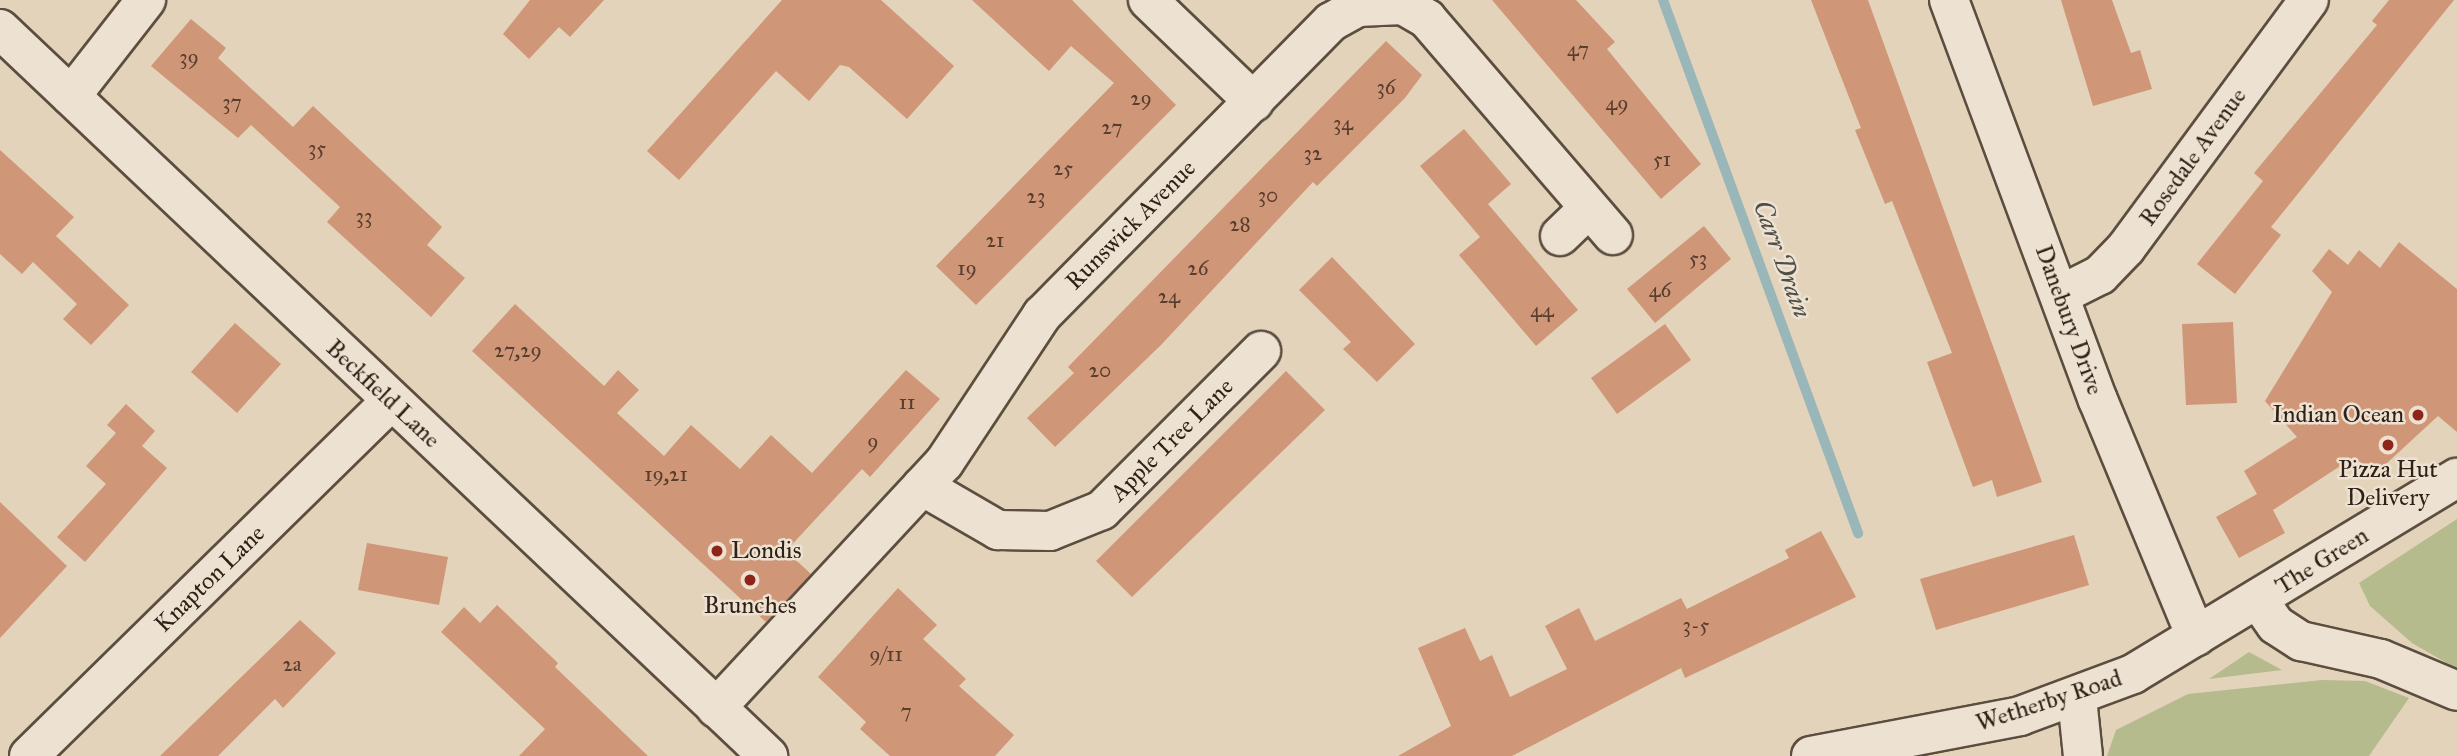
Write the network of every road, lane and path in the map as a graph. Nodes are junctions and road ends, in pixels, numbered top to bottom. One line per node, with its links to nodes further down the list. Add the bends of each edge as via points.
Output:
1 (146, 0): 6 (street)
2 (1148, 0): 7 (street)
3 (1949, 0): 9 (street, Danebury Drive)
4 (2309, 0): 9 (street, Rosedale Avenue, via 2126,248 2100,275)
5 (0, 29): 6 (street, Beckfield Lane)
6 (71, 96): 11 (street, Beckfield Lane)
7 (1254, 102): 8 (street, Runswick Avenue, via 1331,23 1358,7 1403,5 1452,41 1601,221); 13 (street, Runswick Avenue, via 1042,315 963,436)
8 (1560, 236)
9 (2060, 295): 15 (street, Danebury Drive)
10 (1261, 351): 13 (street, Apple Tree Lane, via 1102,510 1061,526 998,530)
11 (390, 402): 18 (street, Beckfield Lane); 20 (street, Knapton Lane)
12 (2457, 478): 14 (street, The Green)
13 (922, 486): 18 (street, Runswick Avenue)
14 (2259, 601): 15 (street, The Green); 16 (street, The Green, via 2276,625 2301,641 2381,659)
15 (2196, 638): 17 (street, Wetherby Road)
16 (2457, 691)
17 (2077, 698): 21 (street, Wetherby Road, via 1958,730); 22 (street)
18 (716, 709): 19 (street, Beckfield Lane)
19 (748, 750)
20 (29, 756)
21 (1811, 756)
22 (2083, 756)

